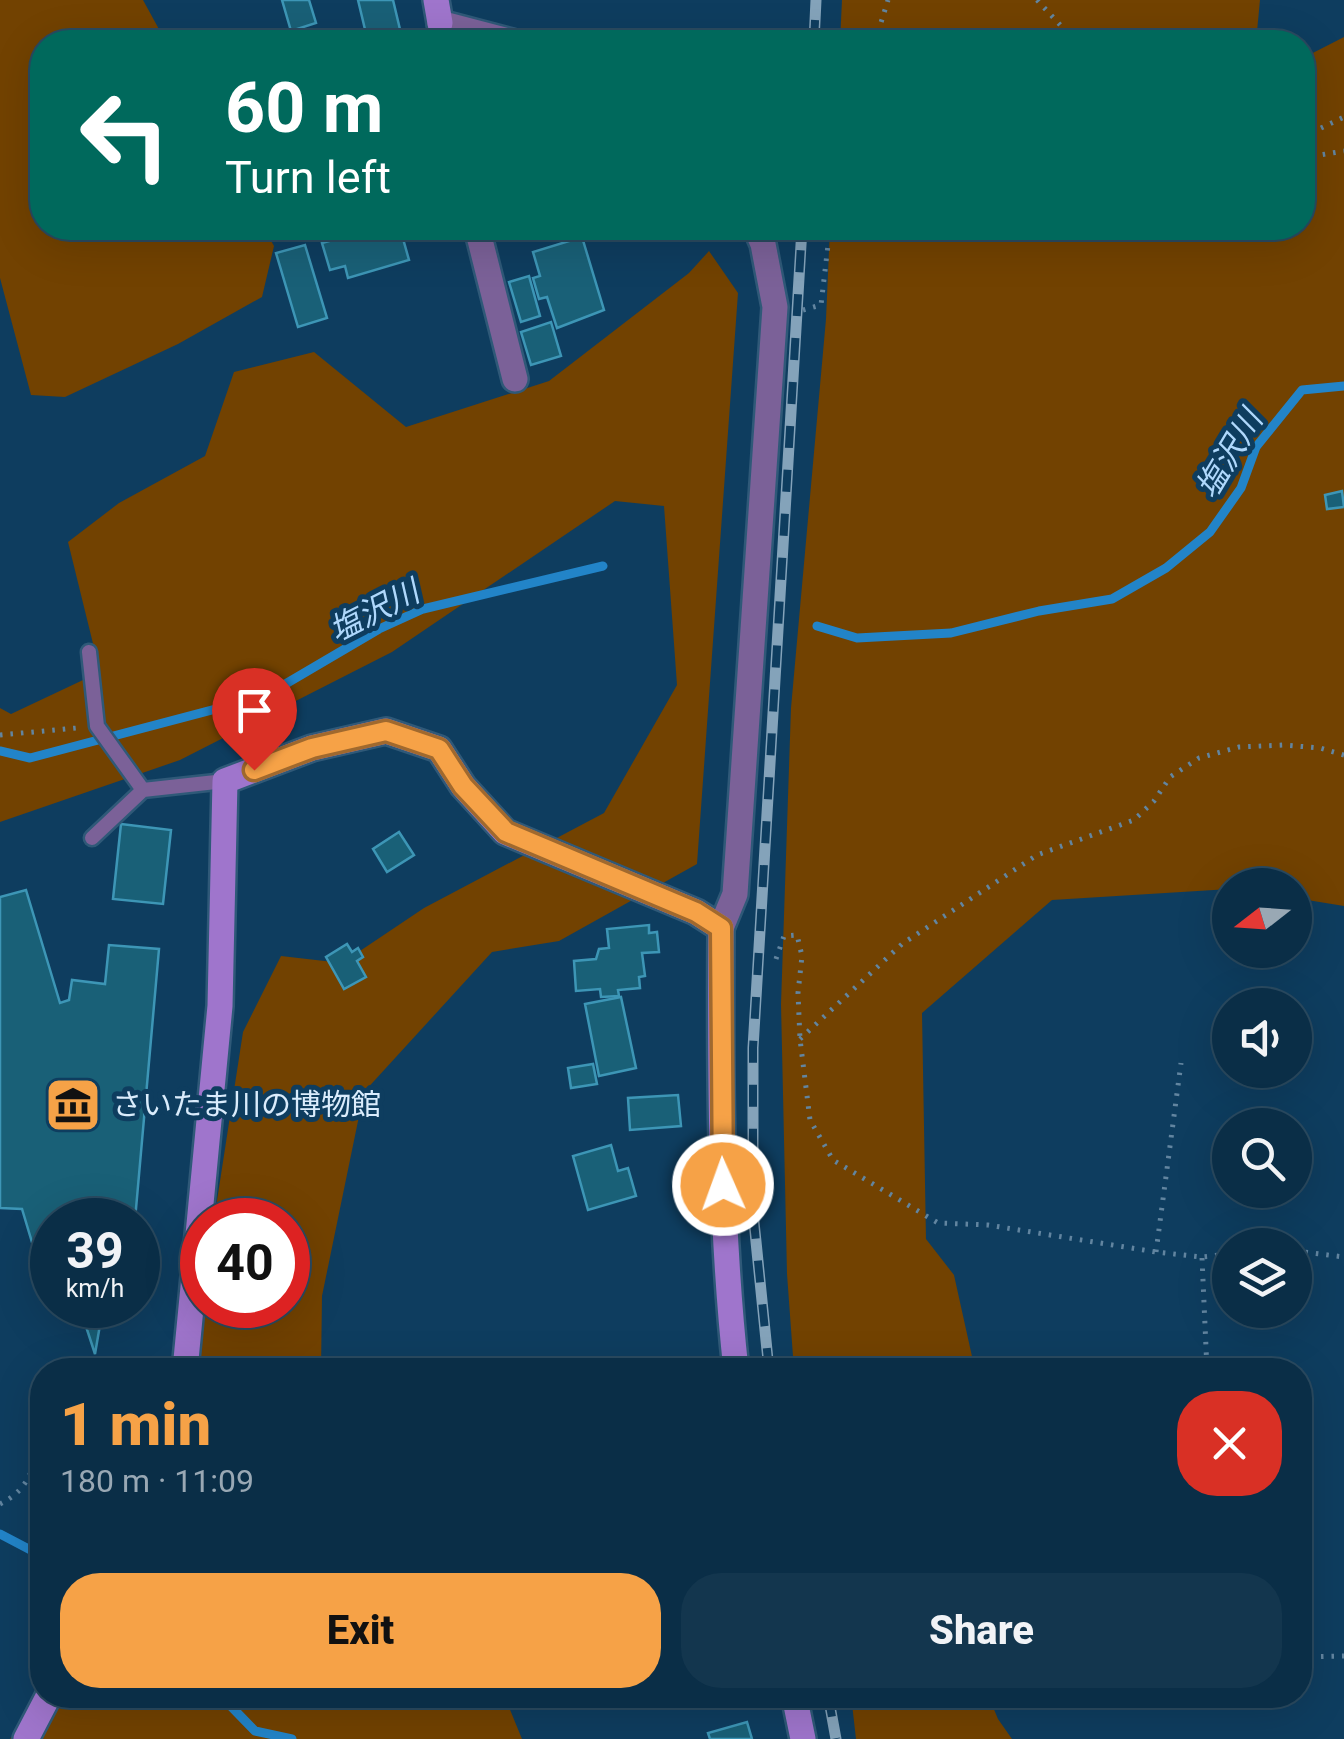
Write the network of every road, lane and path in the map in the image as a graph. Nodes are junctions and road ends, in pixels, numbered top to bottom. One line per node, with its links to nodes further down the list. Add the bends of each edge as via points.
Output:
1 (888, 0): 5 (path)
2 (1038, 0): 6 (path)
3 (440, 22): 4 (street)
4 (469, 30)
5 (879, 30)
6 (1065, 30)
7 (1344, 116): 8 (path)
8 (1315, 130)
9 (1344, 151): 10 (path)
10 (1315, 156)
11 (480, 240): 15 (street)
12 (761, 240): 14 (street)
13 (829, 240): 14 (path, via 821,305)
14 (776, 307): 23 (street, via 735,894)
15 (515, 379)
16 (89, 652): 17 (lane)
17 (97, 726): 18 (path); 21 (lane)
18 (0, 734)
19 (1344, 755): 25 (path, via 1284,745 1239,746 1199,758 1170,777 1134,820 1037,855 902,944)
20 (225, 780): 21 (lane); 23 (street, via 312,748 386,731 439,749 506,832); 32 (street, via 220,1006)
21 (143, 790): 22 (lane)
22 (92, 838)
23 (721, 928): 33 (street, via 723,1185)
24 (776, 959): 25 (path, via 784,936 797,936)
25 (800, 1039): 27 (path, via 810,1120 824,1148 894,1198 938,1224 988,1225)
26 (1181, 1063): 27 (path)
27 (1156, 1252): 31 (path)
28 (1312, 1253): 30 (path)
29 (1212, 1256): 31 (path)
30 (1344, 1256)
31 (1202, 1257): 34 (path)
32 (187, 1358)
33 (735, 1358)
34 (1207, 1358)
35 (30, 1478): 36 (path)
36 (2, 1503)
37 (1344, 1656): 38 (path)
38 (1312, 1657)
39 (42, 1708): 41 (street)
40 (797, 1708): 42 (street)
41 (26, 1739)
42 (803, 1739)

